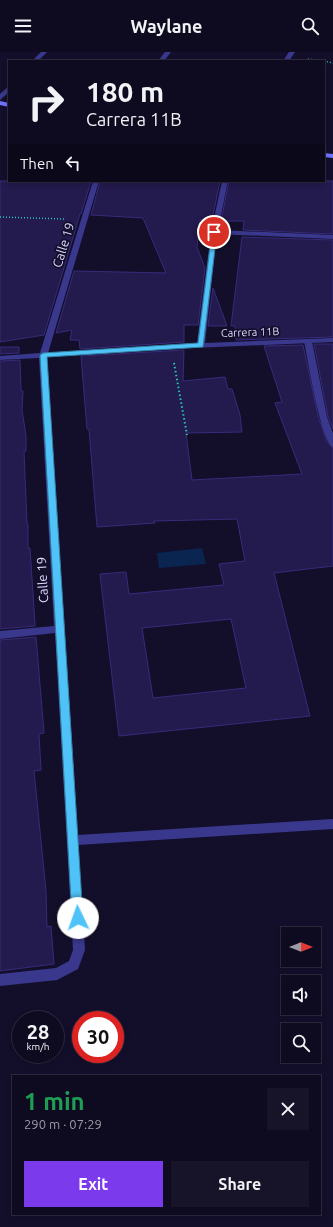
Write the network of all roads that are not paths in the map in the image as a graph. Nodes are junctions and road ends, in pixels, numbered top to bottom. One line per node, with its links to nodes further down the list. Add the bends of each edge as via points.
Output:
1 (44, 52): 3 (street)
2 (168, 52): 4 (street)
3 (36, 60)
4 (162, 60)
5 (8, 89): 6 (street)
6 (0, 98)
7 (96, 182): 14 (street, Calle 19)
8 (225, 182): 9 (street)
9 (214, 232): 10 (street); 13 (street)
10 (333, 237)
11 (333, 340): 12 (street, Carrera 11B)
12 (308, 341): 13 (street, Carrera 11B); 16 (street, via 323,417)
13 (201, 345): 14 (street, Carrera 11B)
14 (43, 355): 15 (street, Carrera 11B); 17 (street, Calle 19)
15 (0, 358)
16 (333, 444)
17 (59, 629): 18 (street); 20 (street, Calle 19)
18 (0, 635)
19 (333, 824): 20 (street)
20 (73, 840): 21 (street, Calle 19, via 79,950 74,965 57,974)
21 (0, 980)

